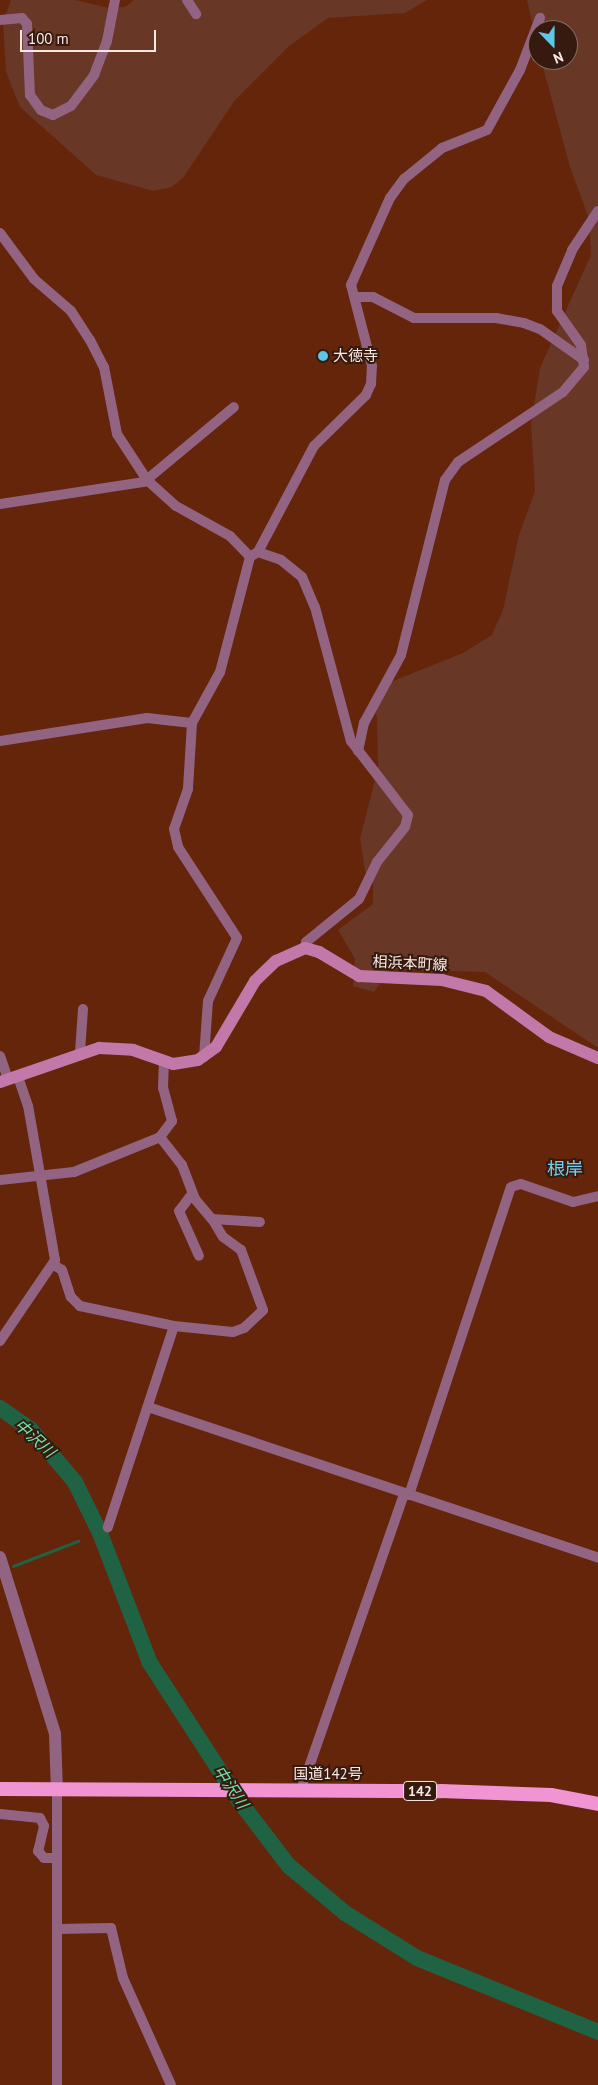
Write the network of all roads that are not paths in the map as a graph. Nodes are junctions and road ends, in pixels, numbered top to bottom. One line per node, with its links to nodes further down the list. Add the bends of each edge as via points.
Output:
1 (114, 0): 5 (street, via 108,41 94,75 71,106 53,115 41,110 30,95 27,24 12,17)
2 (187, 0): 3 (street)
3 (196, 14)
4 (540, 18): 8 (street, via 520,70 487,130 442,148 395,189 353,279)
5 (0, 20)
6 (598, 210): 9 (street, via 572,250 557,286 560,321 574,334)
7 (0, 233): 11 (street, via 34,279 71,311 90,340 104,367 117,434)
8 (355, 297): 9 (street, via 373,298 414,318 496,318 524,323 540,329); 13 (street, via 372,366 371,384 366,395 314,446)
9 (584, 360): 16 (street, via 584,367 563,392 458,462 445,480 401,655 364,723)
10 (234, 407): 11 (street)
11 (147, 480): 12 (street); 13 (street, via 176,506 230,536)
12 (0, 504)
13 (254, 554): 14 (street, via 220,672); 16 (street, via 288,563 308,588 347,731)
14 (192, 723): 15 (street, via 147,718); 21 (street, via 190,780 176,824 175,839 236,938 208,1001)
15 (0, 741)
16 (358, 751): 17 (street, via 405,807 408,820 377,862 359,899 306,942)
17 (305, 948): 21 (main road, via 276,961 255,981 220,1042); 22 (main road, 相浜本町線, via 319,952 359,976 442,980 486,991 549,1037)
18 (83, 1008): 19 (street)
19 (80, 1052): 23 (main road, via 118,1048); 24 (main road)
20 (0, 1056): 24 (street)
21 (204, 1057): 23 (main road, via 187,1064)
22 (598, 1058)
23 (164, 1063): 25 (street, via 163,1088 172,1124)
24 (9, 1079): 26 (street, via 28,1106)
25 (160, 1137): 26 (street, via 74,1172); 28 (street, via 182,1165)
26 (41, 1178): 27 (street); 33 (street)
27 (0, 1180)
28 (192, 1194): 30 (street); 32 (street, via 179,1211)
29 (598, 1196): 37 (street, via 573,1202 521,1184 511,1187)
30 (212, 1219): 31 (street); 34 (street, via 222,1237 241,1250 263,1310 244,1328 233,1332)
31 (260, 1222)
32 (199, 1256)
33 (54, 1265): 34 (street, via 62,1270 72,1297 80,1306); 35 (street)
34 (174, 1326): 36 (street)
35 (0, 1341)
36 (148, 1408): 37 (street); 38 (street)
37 (406, 1495): 40 (street); 43 (street)
38 (108, 1527)
39 (0, 1557): 42 (street, via 55,1734)
40 (598, 1558)
41 (0, 1789): 42 (highway, 国道142号 / 142)
42 (57, 1790): 43 (highway, 国道142号 / 142); 44 (highway, 国道142号 / 142, via 35,1796); 47 (street)
43 (301, 1790): 45 (highway, 国道142号 / 142, via 551,1796)
44 (0, 1797)
45 (598, 1804)
46 (0, 1814): 47 (street, via 40,1818 44,1826 38,1851 44,1858)
47 (57, 1858): 48 (street)
48 (57, 1929): 49 (street); 50 (street, via 111,1928 123,1978)
49 (57, 2085)
50 (171, 2085)

